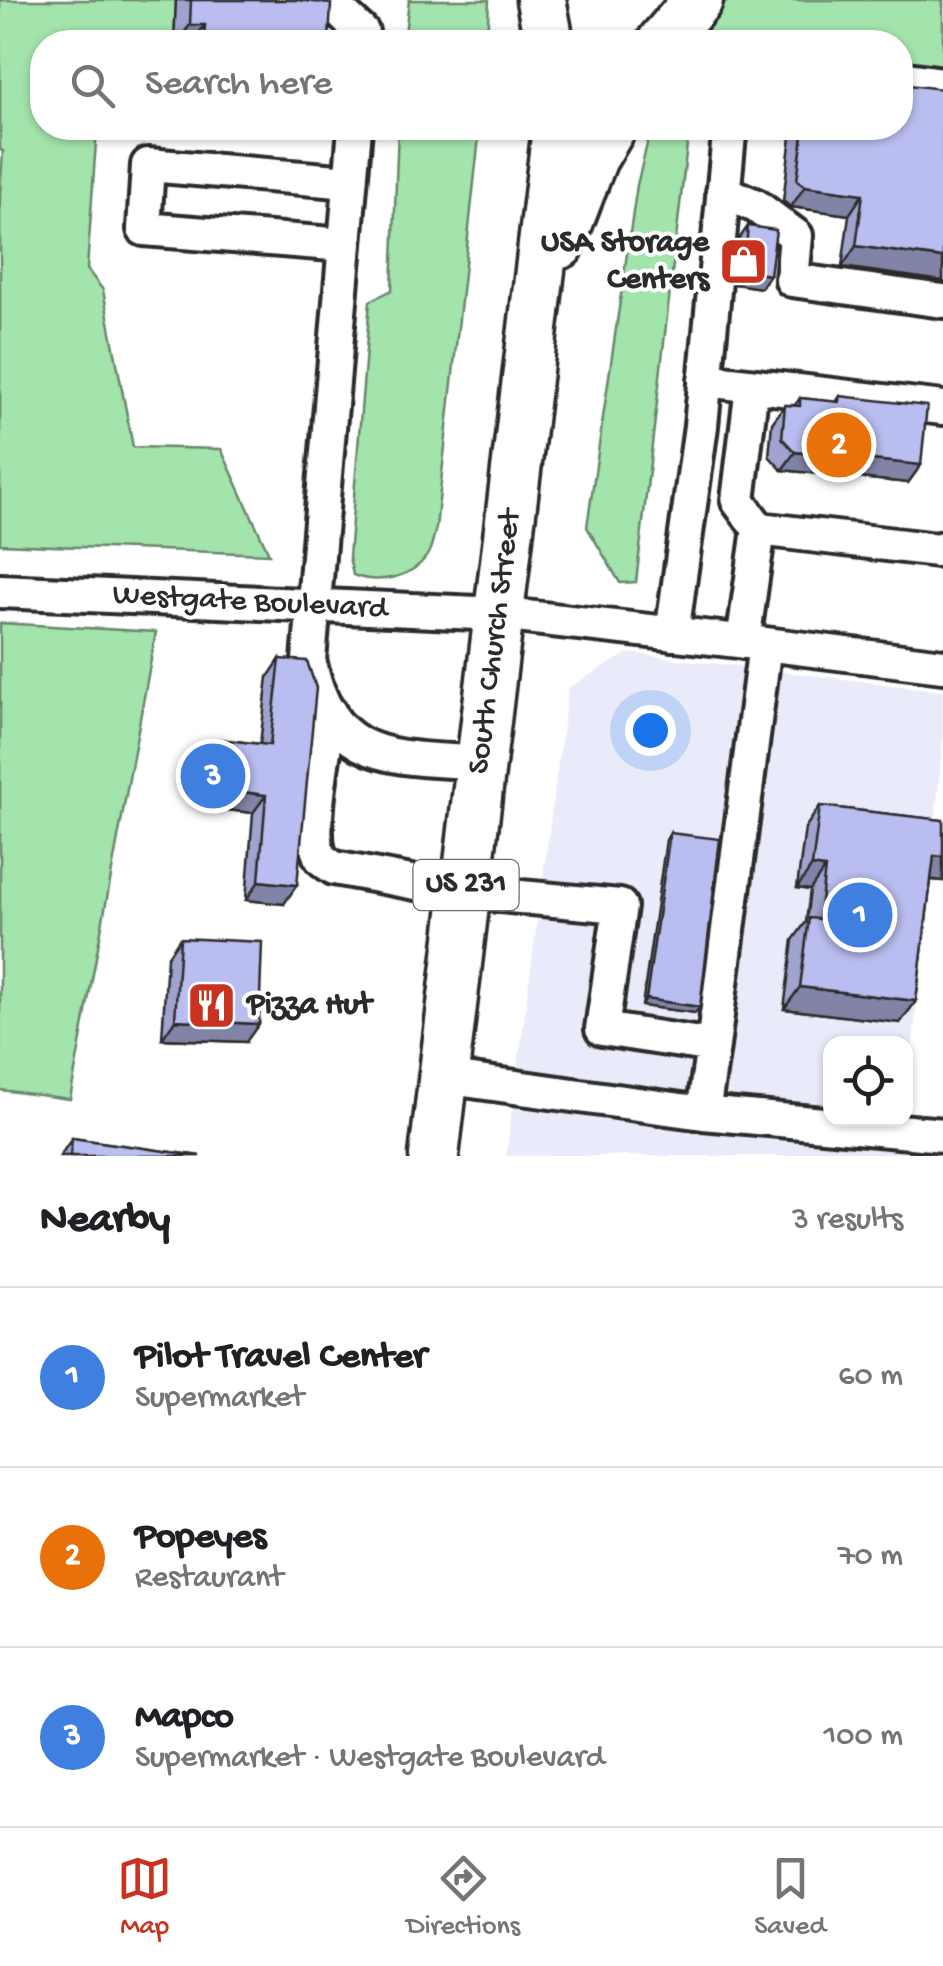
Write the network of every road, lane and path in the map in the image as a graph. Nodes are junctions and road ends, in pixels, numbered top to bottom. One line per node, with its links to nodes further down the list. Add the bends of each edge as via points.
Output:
1 (327, 0): 5 (street)
2 (540, 0): 6 (highway)
3 (573, 0): 7 (highway)
4 (698, 0): 8 (highway)
5 (362, 25)
6 (546, 30)
7 (569, 30)
8 (672, 30)
9 (913, 80): 10 (street)
10 (943, 84)
11 (354, 140): 15 (street)
12 (556, 140): 19 (highway, South Church Street / US 231)
13 (603, 140): 19 (highway)
14 (729, 140): 16 (street)
15 (350, 182): 17 (street); 17 (street, via 148,165 144,229)
16 (724, 192): 18 (street, via 796,236 792,280); 20 (street)
17 (345, 246): 26 (street)
18 (943, 301)
19 (534, 313): 27 (highway, South Church Street / US 231)
20 (705, 380): 21 (street); 28 (street)
21 (752, 386): 22 (street); 23 (street, via 738,502)
22 (943, 408)
23 (760, 529): 24 (street); 29 (street)
24 (943, 548)
25 (0, 591): 26 (street, Westgate Boulevard)
26 (316, 606): 27 (street, Westgate Boulevard); 31 (street, via 309,660)
27 (499, 614): 28 (street, Westgate Boulevard); 32 (highway, South Church Street / US 231)
28 (672, 634): 29 (street, Westgate Boulevard)
29 (754, 643): 30 (street, Westgate Boulevard); 34 (street)
30 (943, 666)
31 (330, 713): 32 (street, via 345,733 386,756); 33 (street, via 317,805 322,860 334,868)
32 (481, 762): 33 (highway, South Church Street / US 231)
33 (466, 892): 34 (street, via 620,906 602,1030); 35 (highway, South Church Street / US 231)
34 (714, 1046): 36 (street)
35 (444, 1076): 36 (street); 38 (highway, South Church Street / US 231)
36 (702, 1113): 37 (street)
37 (943, 1135)
38 (434, 1156)

